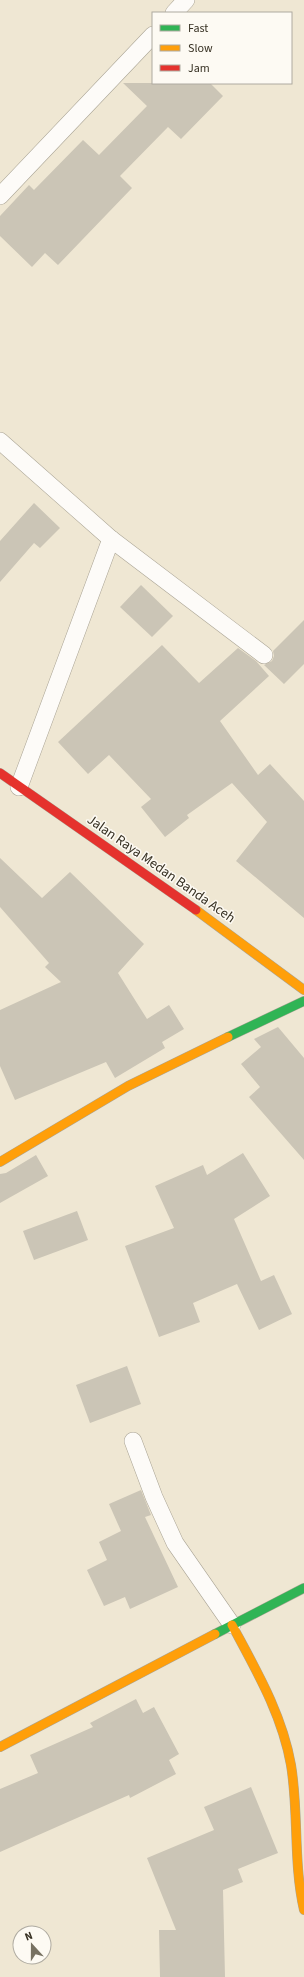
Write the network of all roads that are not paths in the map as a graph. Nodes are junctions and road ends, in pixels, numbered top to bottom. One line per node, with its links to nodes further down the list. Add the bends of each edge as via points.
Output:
1 (186, 0): 2 (lane)
2 (175, 12)
3 (152, 36): 4 (lane)
4 (0, 196)
5 (0, 441): 6 (lane)
6 (111, 539): 7 (lane); 9 (lane)
7 (264, 655)
8 (0, 773): 9 (main road, Jalan Raya Medan Banda Aceh)
9 (19, 787): 10 (main road, Jalan Raya Medan Banda Aceh)
10 (304, 990)
11 (304, 1000): 12 (main road, via 128,1086)
12 (0, 1162)
13 (133, 1441): 15 (lane, via 175,1543)
14 (304, 1588): 15 (main road)
15 (232, 1625): 16 (main road); 17 (main road, via 266,1690 289,1753 295,1790 299,1892)
16 (0, 1747)
17 (304, 1910)

